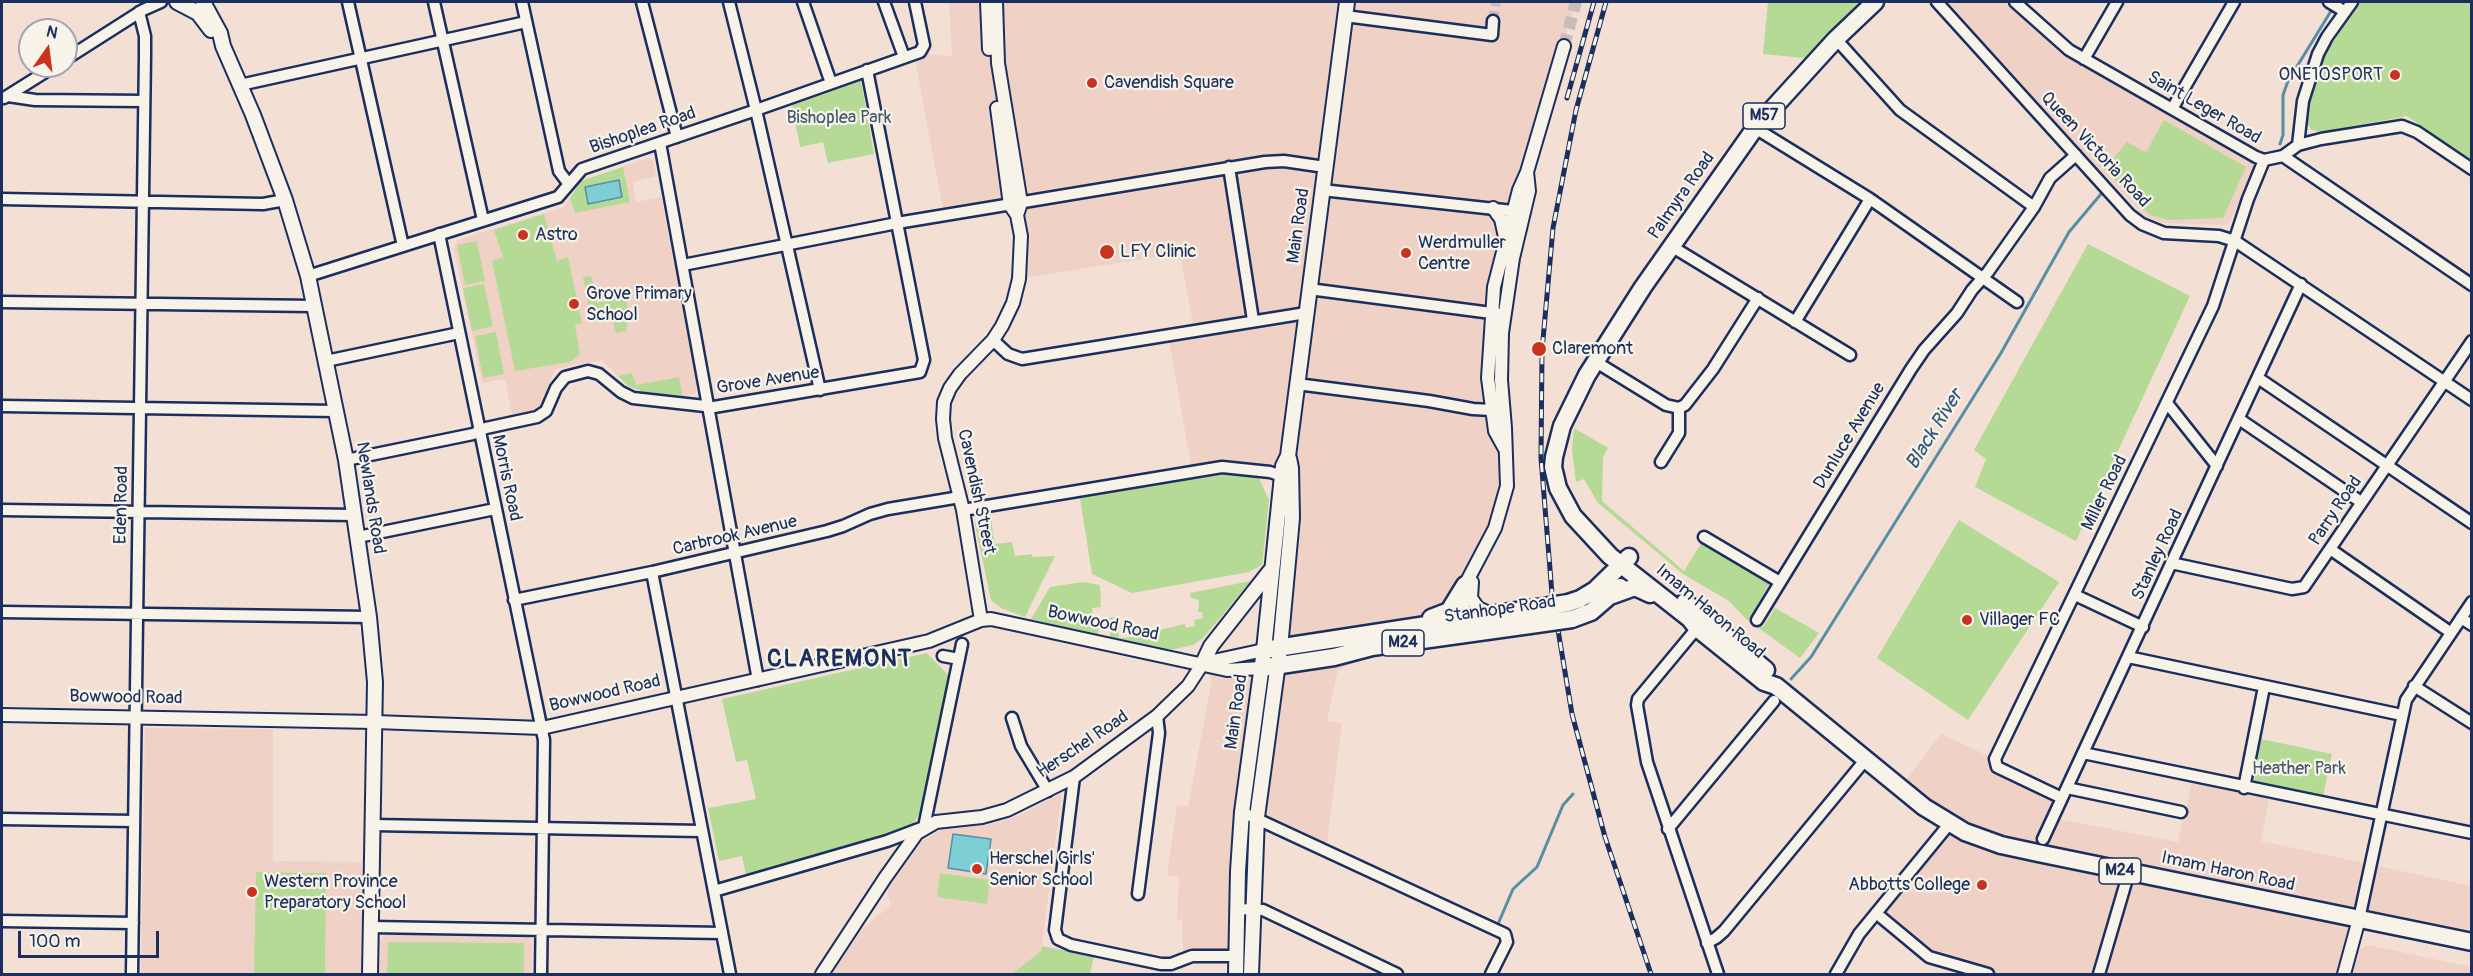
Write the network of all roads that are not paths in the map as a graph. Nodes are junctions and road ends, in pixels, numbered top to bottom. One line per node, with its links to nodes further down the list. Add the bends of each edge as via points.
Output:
1 (177, 2): 28 (main road, Newlands Road, via 198,13)
2 (203, 2): 28 (main road, Newlands Road)
3 (348, 2): 32 (street)
4 (434, 2): 27 (street)
5 (522, 2): 25 (street)
6 (642, 2): 43 (street)
7 (729, 2): 41 (street)
8 (803, 2): 36 (street)
9 (884, 2): 31 (street)
10 (915, 2): 31 (street, Bishoplea Road, via 924,45 920,52)
11 (987, 2): 59 (street, Cavendish Street, via 990,61)
12 (996, 2): 59 (street, Cavendish Street, via 998,63)
13 (1347, 2): 23 (main road, Main Road)
14 (1875, 2): 26 (main road, Palmyra Road / M57)
15 (1937, 2): 46 (street, Queen Victoria Road)
16 (2015, 2): 33 (street, Saint Leger Road, via 2062,45)
17 (2117, 2): 33 (street)
18 (2234, 2): 40 (street)
19 (2329, 2): 22 (street)
20 (2352, 2): 22 (street)
21 (148, 6): 30 (street); 39 (street, Eden Road)
22 (2344, 11): 45 (street, via 2321,46 2307,84)
23 (1345, 16): 24 (street, via 1491,34); 50 (main road, Main Road)
24 (1493, 21)
25 (526, 22): 27 (street); 52 (street, via 559,171)
26 (1836, 39): 42 (main road, Palmyra Road / M57); 58 (street, via 1900,110)
27 (443, 41): 32 (street); 62 (street)
28 (223, 46): 37 (main road, Newlands Road)
29 (1564, 46): 61 (street, via 1527,172 1529,191)
30 (78, 51)
31 (904, 57): 34 (street, Bishoplea Road)
32 (361, 59): 37 (street); 68 (street)
33 (2084, 59): 40 (street, Saint Leger Road)
34 (867, 70): 36 (street, Bishoplea Road); 63 (street)
35 (36, 78): 38 (street)
36 (831, 83): 41 (street, Bishoplea Road)
37 (240, 85): 56 (main road, Newlands Road)
38 (5, 98): 39 (street)
39 (144, 101): 57 (street, Eden Road)
40 (2172, 109): 48 (street, Saint Leger Road)
41 (756, 110): 43 (street, Bishoplea Road); 67 (street)
42 (1755, 128): 55 (street); 69 (main road, Palmyra Road / M57)
43 (677, 136): 44 (street, Bishoplea Road)
44 (660, 143): 52 (street, Bishoplea Road, via 582,169); 70 (street)
45 (2298, 145): 47 (street); 51 (street, via 2404,126)
46 (2076, 155): 58 (street, Dunluce Avenue, via 2050,178); 66 (street, Queen Victoria Road, via 2130,215 2149,228)
47 (2283, 156): 48 (street, Saint Leger Road); 74 (street)
48 (2264, 160): 66 (street, Miller Road)
49 (1229, 167): 50 (street, via 1275,161); 59 (street); 83 (street)
50 (1325, 167): 53 (main road, Main Road)
51 (2472, 169)
52 (568, 183): 62 (street, Bishoplea Road, via 558,197)
53 (1322, 190): 60 (street); 75 (main road, Main Road)
54 (2, 199): 57 (street)
55 (1870, 199): 72 (street); 84 (street)
56 (285, 200): 57 (street, via 263,204); 71 (main road, Newlands Road)
57 (143, 202): 79 (street, Eden Road)
58 (2034, 207): 72 (street, Dunluce Avenue)
59 (1016, 208): 63 (street); 86 (street, Cavendish Street, via 1021,250 1017,291)
60 (1493, 208): 61 (street); 65 (street, via 1501,219)
61 (1519, 212): 65 (street); 82 (street, via 1513,258)
62 (483, 220): 64 (street, Bishoplea Road)
63 (897, 223): 67 (street); 94 (street, Grove Avenue, via 924,360 920,372)
64 (439, 234): 68 (street, Bishoplea Road); 85 (street, Morris Road)
65 (1505, 238): 82 (street, via 1494,286)
66 (2235, 241): 73 (street, Queen Victoria Road); 97 (street, Miller Road, via 2213,306)
67 (786, 245): 70 (street); 94 (street)
68 (403, 246): 71 (street, Bishoplea Road)
69 (1671, 246): 76 (street); 90 (main road, Palmyra Road / M57)
70 (683, 265): 99 (street)
71 (308, 276): 80 (main road, Newlands Road)
72 (1983, 277): 78 (street); 130 (street, Dunluce Avenue, via 1911,369)
73 (2301, 284): 91 (street, Stanley Road); 92 (street, Queen Victoria Road)
74 (2472, 285)
75 (1309, 289): 81 (main road, Main Road); 82 (street)
76 (1758, 298): 84 (street); 101 (street, via 1713,369)
77 (2, 302): 79 (street)
78 (2017, 302)
79 (141, 304): 80 (street); 100 (street, Eden Road)
80 (315, 306): 89 (main road, Newlands Road)
81 (1306, 313): 83 (street); 93 (main road, Main Road)
82 (1498, 314): 95 (street); 102 (street, via 1488,361)
83 (1253, 321): 86 (street, via 1022,359 1008,354)
84 (1795, 322): 88 (street)
85 (459, 333): 89 (street); 105 (street, Morris Road)
86 (993, 340): 113 (street, Cavendish Street, via 954,381 945,402 944,428)
87 (2472, 341): 92 (street, Parry Road)
88 (1850, 355)
89 (326, 361): 103 (main road, Newlands Road)
90 (1596, 362): 101 (street, via 1666,405); 106 (main road, Palmyra Road / M57, via 1572,402)
91 (2258, 378): 104 (street, Stanley Road); 110 (street)
92 (2444, 381): 96 (street, Queen Victoria Road); 110 (street, Parry Road)
93 (1297, 384): 102 (street); 112 (main road, Main Road)
94 (820, 390): 99 (street, Grove Avenue)
95 (1502, 400): 102 (street); 107 (street)
96 (2472, 400)
97 (2167, 404): 111 (street); 132 (street, Miller Road)
98 (2, 406): 100 (street)
99 (707, 407): 105 (street, Grove Avenue, via 633,398 599,374 588,371 565,377 542,415); 124 (street)
100 (140, 408): 103 (street); 118 (street, Eden Road)
101 (1679, 408): 109 (street, via 1679,433)
102 (1491, 410): 107 (street, via 1495,431)
103 (337, 411): 108 (main road, Newlands Road)
104 (2239, 419): 111 (street, Stanley Road); 114 (street)
105 (479, 431): 108 (street, Grove Avenue); 115 (street, Morris Road)
106 (1558, 440): 126 (main road, via 1568,486 1578,507); 126 (main road, Palmyra Road / M57, via 1553,467 1558,488 1573,516 1597,543)
107 (1506, 450): 129 (street, via 1504,502)
108 (346, 460): 119 (main road, Newlands Road)
109 (1661, 462)
110 (2387, 465): 114 (street, Parry Road); 120 (street)
111 (2217, 466): 125 (street, Stanley Road)
112 (1287, 478): 117 (street, via 1241,467 1222,467); 127 (main road, Main Road); 151 (main road, Main Road, via 1292,518)
113 (960, 497): 117 (street, Cavendish Street); 124 (street, Carbrook Avenue, via 870,514 843,526)
114 (2361, 502): 123 (street, Parry Road)
115 (495, 509): 121 (street); 133 (street, Morris Road)
116 (2, 510): 118 (street)
117 (963, 510): 142 (street, Cavendish Street)
118 (138, 512): 119 (street); 137 (street, Eden Road)
119 (355, 515): 121 (main road, Newlands Road)
120 (2472, 523)
121 (358, 537): 139 (main road, Newlands Road)
122 (1704, 537): 130 (street)
123 (2330, 549): 125 (street, Parry Road, via 2299,590); 149 (street)
124 (733, 553): 128 (street, Carbrook Avenue); 157 (street)
125 (2171, 563): 146 (street, Stanley Road)
126 (1630, 566): 131 (main road, Stanhope Road / M24); 135 (main road, Stanhope Road / M24, via 1580,599); 148 (main road, Imam Haron Road / M24, via 1690,619); 160 (main road, Imam Haron Road / M24, via 1746,652 1770,675)
127 (1272, 568): 151 (main road, Main Road); 155 (main road, via 1211,646)
128 (651, 572): 133 (street, Carbrook Avenue); 161 (street)
129 (1469, 579): 138 (street, via 1472,598 1479,608); 141 (street, via 1462,603); 147 (main road, via 1446,614)
130 (1780, 582): 144 (street, Dunluce Avenue)
131 (1613, 595): 135 (main road, Stanhope Road / M24, via 1591,612); 148 (main road, via 1640,588)
132 (2074, 595): 146 (street); 175 (street, Miller Road, via 1995,763)
133 (514, 600): 169 (street, Morris Road)
134 (2472, 602): 140 (street)
135 (1570, 611): 143 (main road, Stanhope Road / M24, bridge)
136 (2, 612): 137 (street)
137 (137, 614): 139 (street); 165 (street, Eden Road)
138 (1491, 614): 141 (main road, Stanhope Road / M24); 143 (main road, Stanhope Road / M24)
139 (369, 617): 167 (main road, Newlands Road)
140 (2461, 618): 145 (street); 149 (street)
141 (1466, 619): 143 (main road, via 1475,625); 147 (main road, Stanhope Road / M24)
142 (981, 620): 155 (street, Bowwood Road); 157 (street, Bowwood Road, via 929,641)
143 (1529, 620): 156 (main road, Stanhope Road / M24)
144 (1757, 620)
145 (2472, 625)
146 (2143, 627): 153 (street, Stanley Road)
147 (1396, 631): 151 (main road, Stanhope Road / M24)
148 (1694, 631): 160 (main road, Imam Haron Road / M24); 186 (street, via 1637,702 1647,762)
149 (2450, 633): 158 (street)
150 (962, 644): 154 (street)
151 (1272, 649): 155 (street, Bowwood Road); 156 (main road, Main Road)
152 (943, 656): 154 (street)
153 (2128, 657): 159 (street); 170 (street, Stanley Road)
154 (959, 660): 185 (street)
155 (1203, 663): 156 (street, Bowwood Road, via 1227,670); 164 (street, Herschel Road, via 1188,686)
156 (1269, 667): 176 (main road, Main Road); 179 (main road, Main Road)
157 (758, 680): 161 (street, Bowwood Road)
158 (2414, 686): 162 (street); 168 (street)
159 (2264, 687): 162 (street); 173 (street)
160 (1775, 694): 171 (main road, Imam Haron Road / M24); 186 (street)
161 (676, 698): 169 (street, Bowwood Road); 187 (street)
162 (2402, 715): 178 (street)
163 (2, 716): 165 (street, Bowwood Road)
164 (1157, 716): 172 (street, Herschel Road); 192 (street, via 1159,733)
165 (135, 718): 167 (street, Bowwood Road); 181 (street, Eden Road)
166 (1012, 718): 174 (street, via 1021,746)
167 (375, 722): 169 (street, Bowwood Road); 183 (main road, Newlands Road)
168 (2472, 723)
169 (542, 728): 184 (street, Morris Road)
170 (2084, 753): 173 (street); 175 (street, Stanley Road)
171 (1866, 759): 182 (main road, Imam Haron Road / M24, via 1924,807); 203 (street, via 1724,931)
172 (1074, 777): 174 (street, Herschel Road); 204 (street, via 1056,928 1058,939 1161,964 1203,955)
173 (2244, 788): 178 (street)
174 (1048, 791): 185 (street, Herschel Road, via 996,814 936,822)
175 (2064, 793): 177 (street); 189 (street, Stanley Road)
176 (1242, 812): 179 (street); 193 (main road, Main Road)
177 (2181, 812)
178 (2382, 815): 188 (street); 196 (street)
179 (1257, 817): 194 (main road, Main Road); 213 (street, via 1505,934 1507,942)
180 (2, 819): 181 (street)
181 (134, 821): 198 (street, Eden Road)
182 (1950, 823): 190 (main road, Imam Haron Road / M24, via 2001,845); 195 (street)
183 (373, 825): 184 (street); 199 (main road, Newlands Road)
184 (543, 828): 187 (street); 200 (street, Morris Road)
185 (924, 828): 191 (street); 209 (street, via 910,840)
186 (1668, 829): 203 (street)
187 (701, 831): 191 (street)
188 (2472, 833)
189 (2043, 839)
190 (2128, 872): 196 (main road, Imam Haron Road / M24); 217 (street)
191 (714, 891): 201 (street)
192 (1138, 894)
193 (1237, 909): 194 (street); 204 (main road, Main Road)
194 (1252, 910): 211 (main road, Main Road); 212 (street, via 1263,910)
195 (1876, 913): 215 (street, via 1852,944); 216 (street, via 1929,957)
196 (2358, 919): 202 (main road, Imam Haron Road / M24); 218 (street)
197 (2, 921): 198 (street)
198 (133, 923): 205 (street, Eden Road)
199 (371, 927): 200 (street); 206 (main road, Newlands Road)
200 (542, 930): 201 (street); 207 (street, Morris Road)
201 (722, 933): 208 (street)
202 (2472, 942)
203 (1707, 943): 214 (street)
204 (1236, 956): 210 (main road, Main Road)
205 (132, 975)
206 (370, 975)
207 (541, 975)
208 (730, 975)
209 (822, 975)
210 (1236, 975)
211 (1251, 975)
212 (1397, 975)
213 (1491, 975)
214 (1718, 975)
215 (1836, 975)
216 (1988, 975)
217 (2099, 975)
218 (2344, 975)

